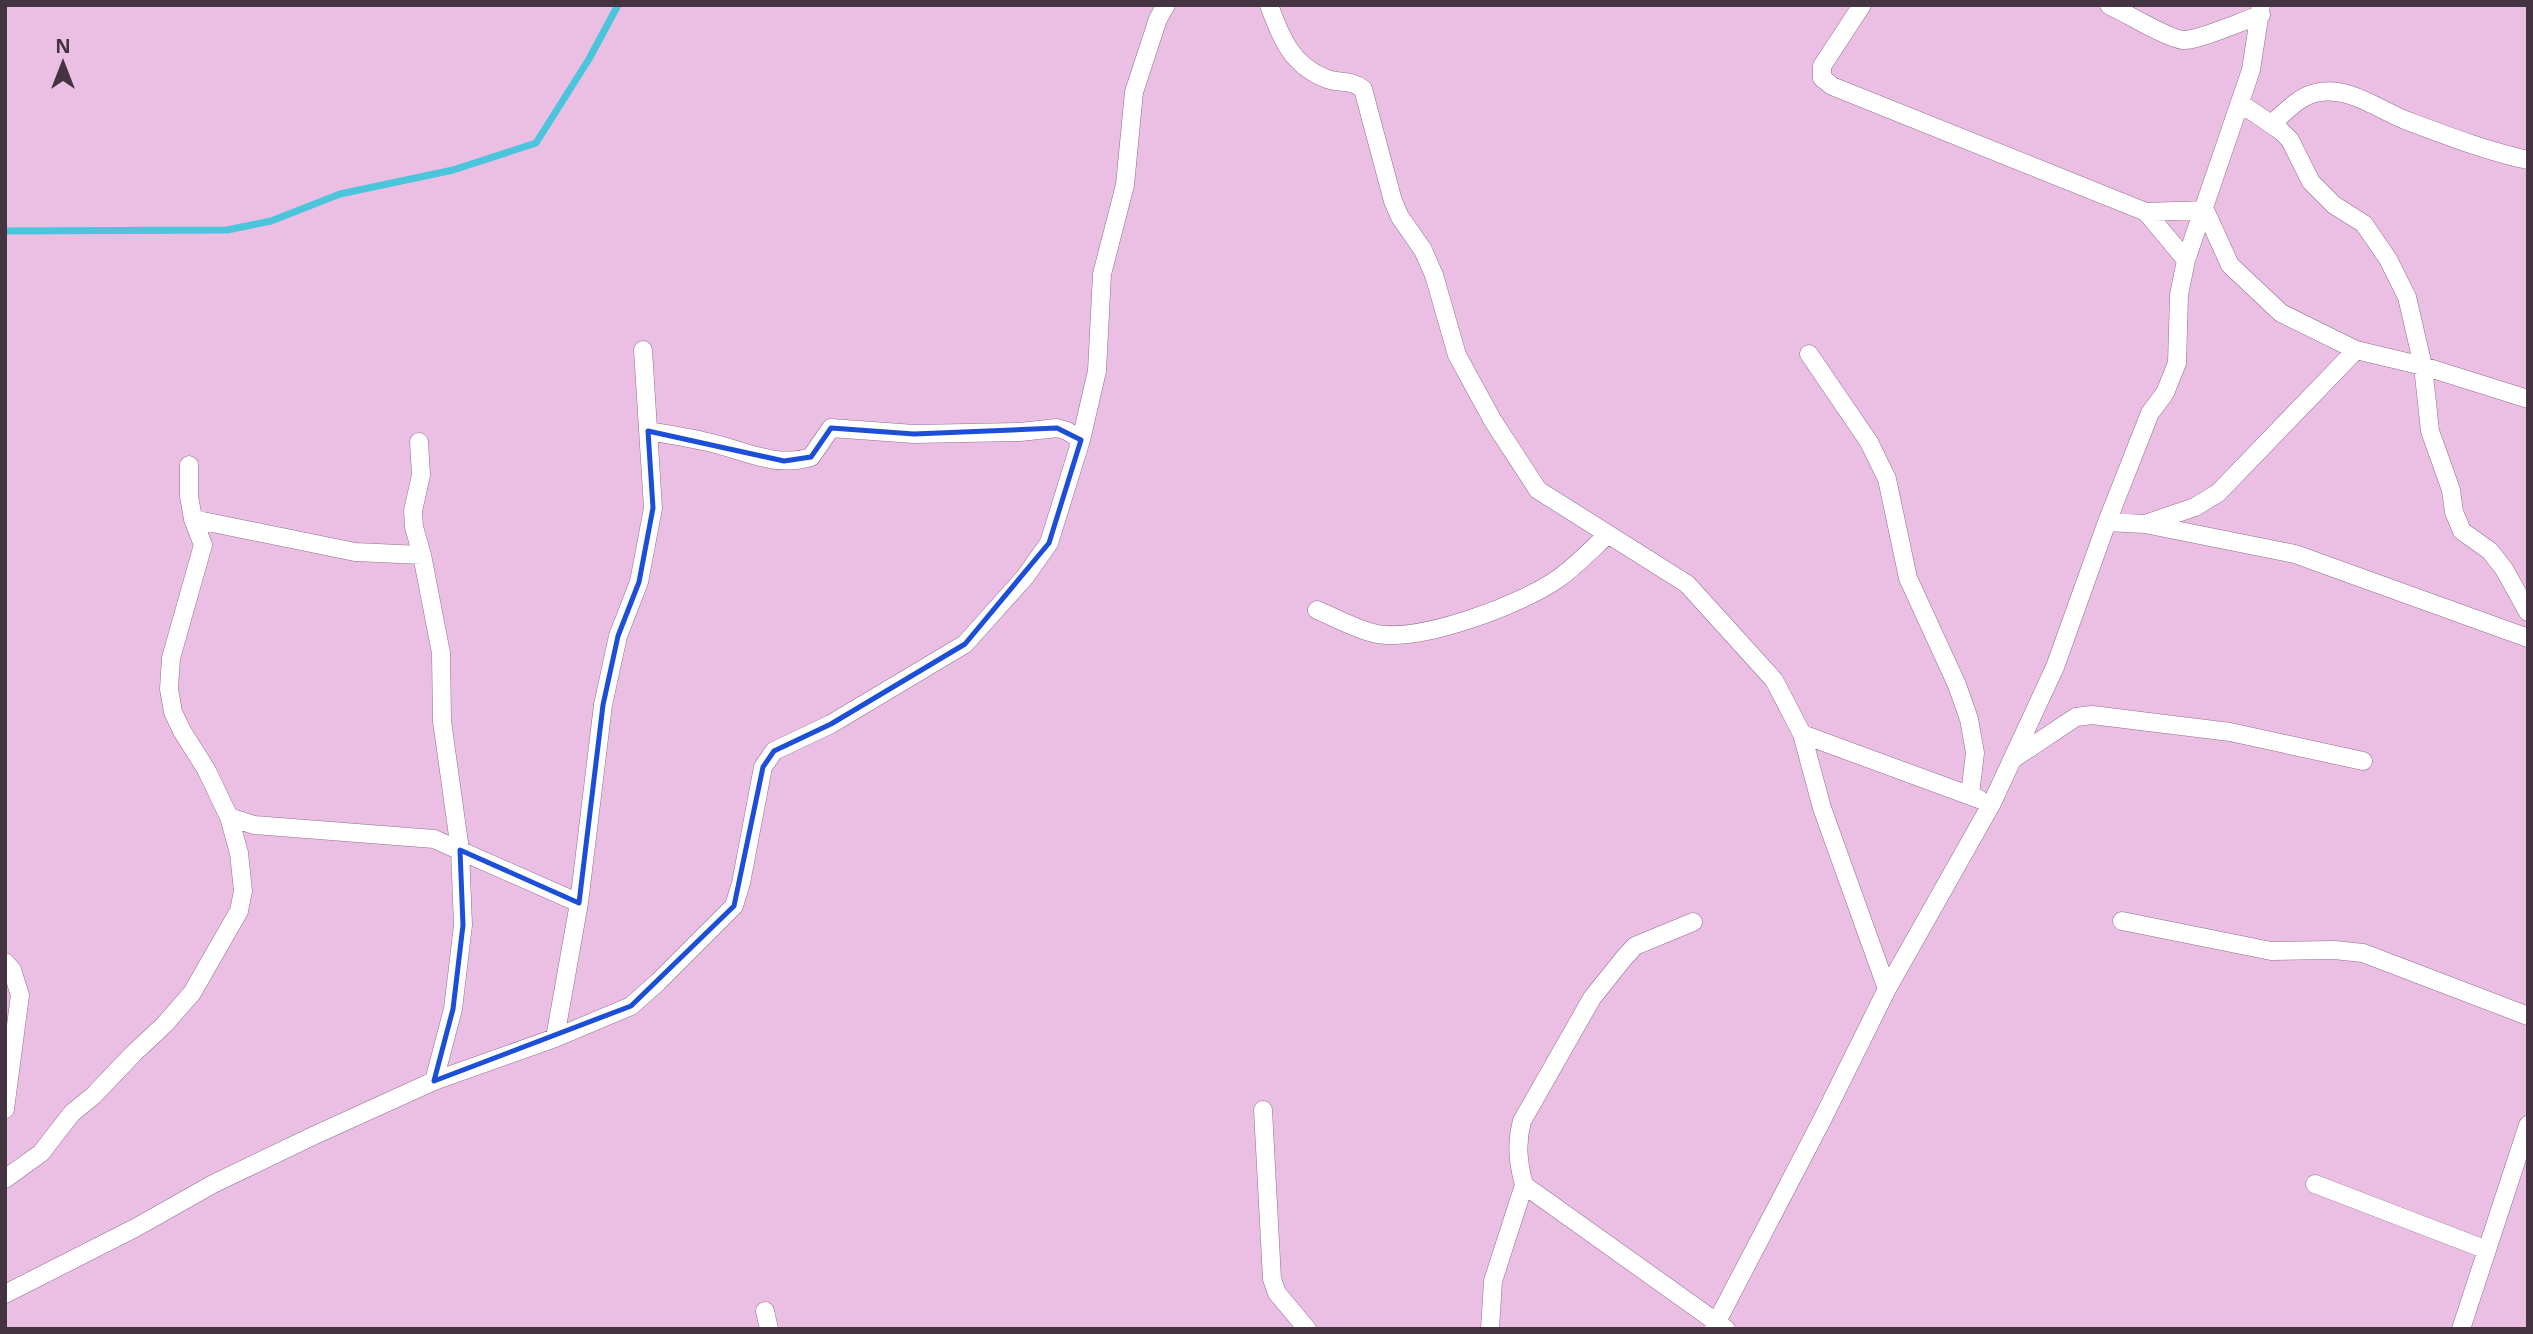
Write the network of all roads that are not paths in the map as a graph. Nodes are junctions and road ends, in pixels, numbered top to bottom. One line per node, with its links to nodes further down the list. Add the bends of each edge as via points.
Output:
1 (1166, 5): 18 (street, via 1135,92 1125,185 1102,274 1097,372)
2 (1269, 5): 24 (street, via 1283,42 1297,62 1330,80 1363,89 1393,201 1434,275 1457,355 1513,452 1538,490)
3 (1862, 5): 10 (street, via 1822,66 1822,78 1832,86)
4 (2109, 5): 5 (street, via 2185,40 2207,36)
5 (2261, 10): 6 (street)
6 (2240, 103): 7 (street); 9 (street)
7 (2272, 124): 8 (street, via 2311,93 2345,93 2403,119); 15 (street, via 2290,140 2311,182 2334,205 2364,224 2388,259 2407,297)
8 (2528, 160)
9 (2205, 210): 10 (street); 11 (street); 13 (street, via 2230,265 2281,313)
10 (2146, 212): 11 (street)
11 (2186, 260): 22 (street, via 2179,295 2177,363 2165,393 2150,413)
12 (643, 350): 17 (street)
13 (2356, 350): 15 (street); 23 (street, via 2218,493 2195,507)
14 (1809, 354): 32 (street, via 1869,442 1887,479 1908,578 1969,719 1975,753)
15 (2423, 366): 16 (street); 27 (street, via 2430,431 2462,531 2490,551)
16 (2528, 398)
17 (648, 431): 18 (street, via 784,461 811,457 831,428 914,434 1057,428); 38 (street, via 653,508 639,582 618,636 603,705)
18 (1081, 440): 44 (street, via 1049,543 1025,577 965,644 831,724 774,751 763,767 734,906 631,1006)
19 (419, 442): 25 (street, via 421,475 413,511)
20 (188, 465): 21 (street)
21 (194, 519): 25 (street, via 355,552); 34 (street, via 203,545 172,658 169,689 173,712)
22 (2108, 522): 23 (street); 30 (street, via 2055,667)
23 (2145, 524): 28 (street, via 2295,554)
24 (1607, 535): 26 (street, via 1559,578 1520,600 1470,619 1396,635 1376,634); 29 (street, via 1687,584 1774,680)
25 (422, 555): 36 (street, via 440,653 442,721)
26 (1317, 610)
27 (2528, 612)
28 (2528, 638)
29 (1802, 734): 32 (street); 42 (street, via 1822,808)
30 (2013, 759): 31 (street, via 2076,717 2092,715 2230,732); 33 (street)
31 (2363, 761)
32 (1970, 795): 33 (street)
33 (1992, 803): 42 (street)
34 (229, 817): 35 (street); 37 (street)
35 (254, 825): 36 (street, via 413,836); 37 (street)
36 (460, 850): 38 (street); 45 (street, via 463,925 453,1009)
37 (239, 853): 49 (street, via 243,891 239,911 192,993 72,1113 41,1153)
38 (579, 903): 44 (street)
39 (2122, 921): 43 (street, via 2272,951 2363,953)
40 (1693, 922): 51 (street, via 1635,946 1592,998 1522,1121 1517,1161)
41 (5, 962): 46 (street, via 20,995)
42 (1887, 989): 55 (street)
43 (2528, 1016)
44 (555, 1038): 45 (street)
45 (434, 1081): 53 (street, via 213,1184)
46 (5, 1108)
47 (1263, 1110): 57 (street, via 1272,1279 1277,1293)
48 (2528, 1125): 52 (street)
49 (5, 1179)
50 (2315, 1184): 52 (street)
51 (1524, 1185): 55 (street); 58 (street, via 1493,1281)
52 (2487, 1250): 59 (street)
53 (5, 1294)
54 (765, 1311): 56 (street)
55 (1718, 1327)
56 (769, 1329)
57 (1307, 1329)
58 (1490, 1329)
59 (2461, 1329)

